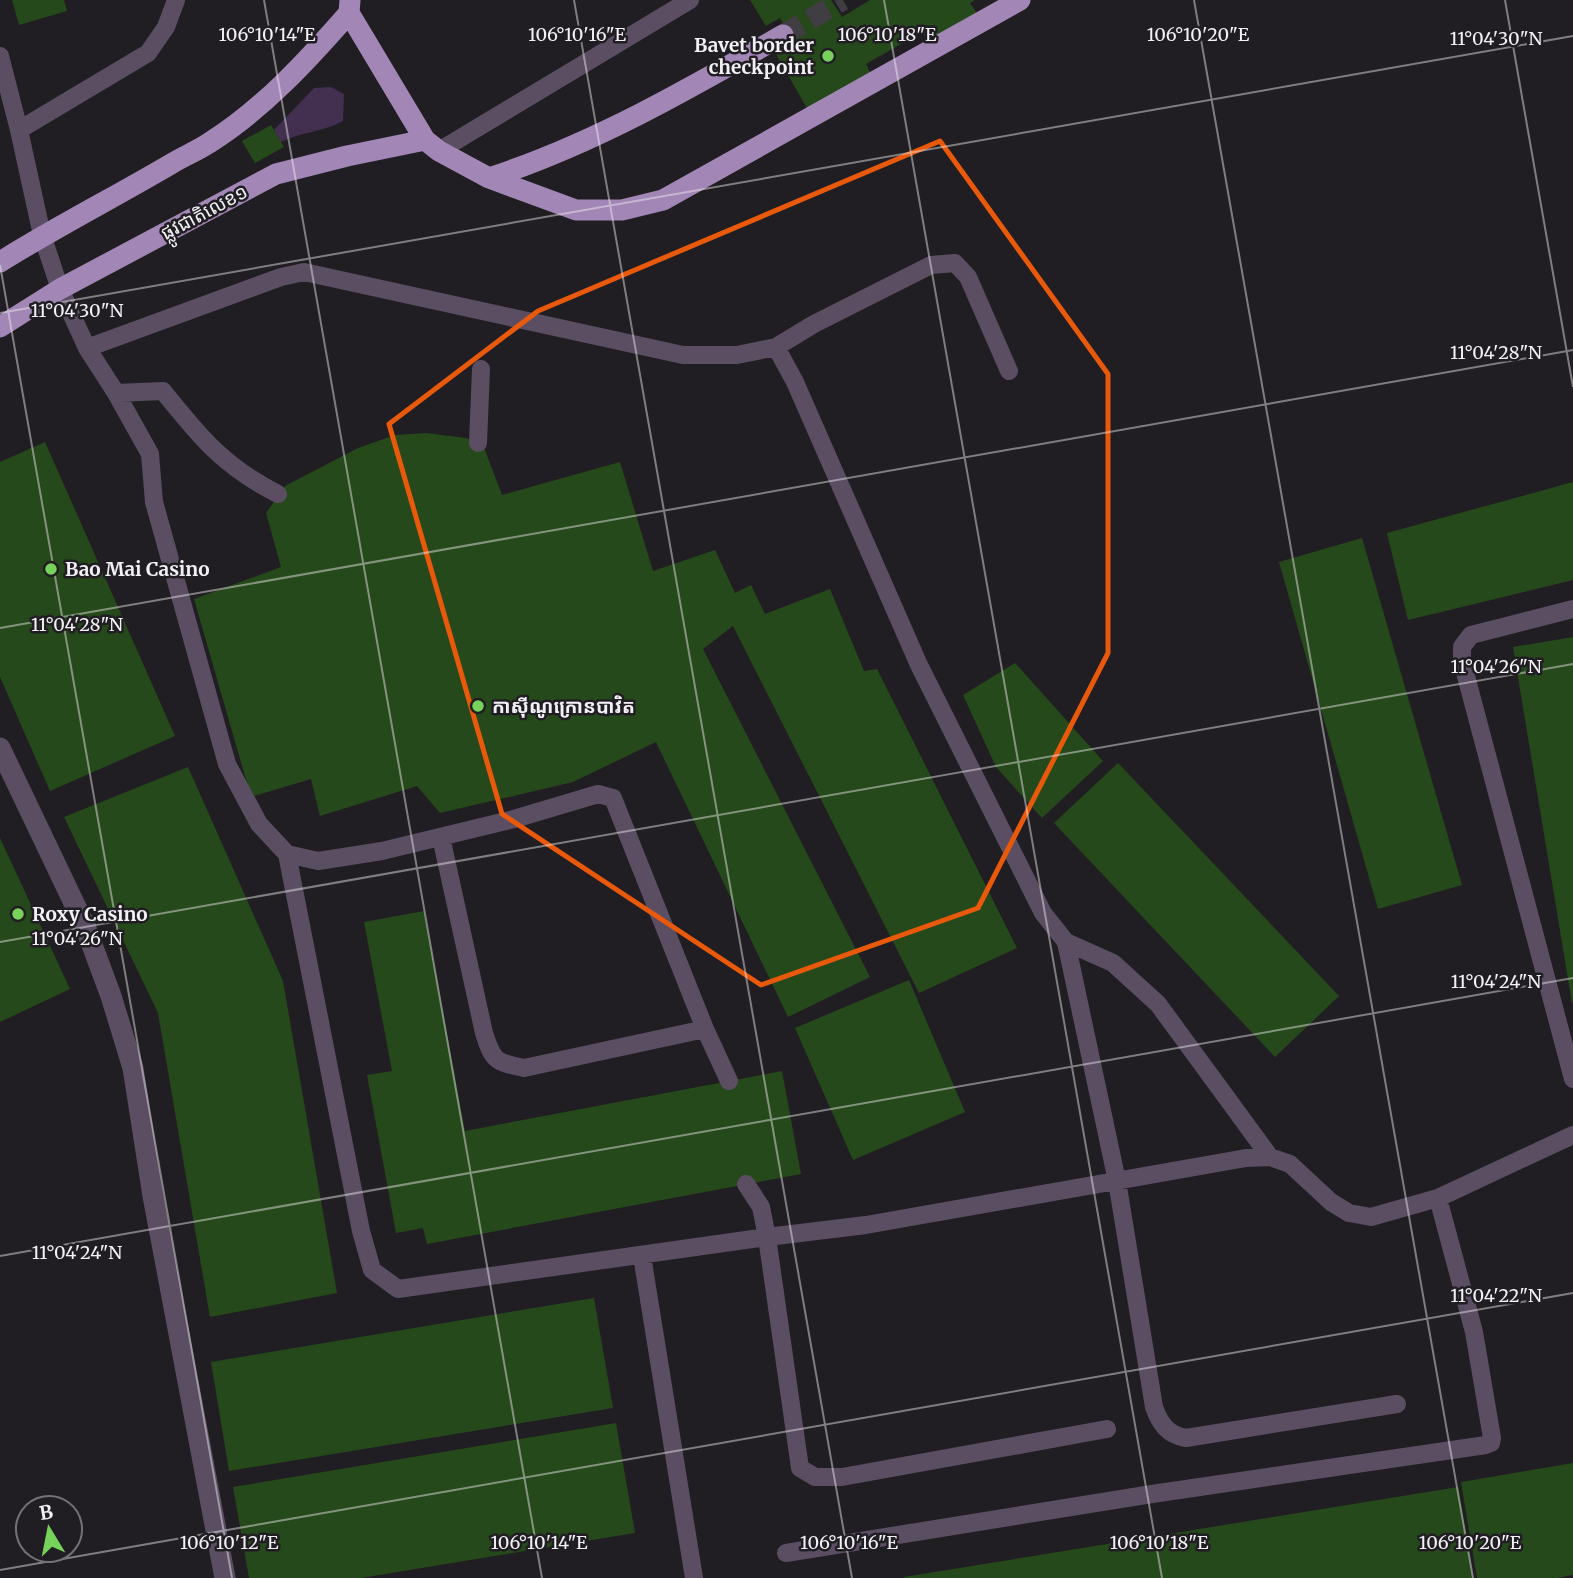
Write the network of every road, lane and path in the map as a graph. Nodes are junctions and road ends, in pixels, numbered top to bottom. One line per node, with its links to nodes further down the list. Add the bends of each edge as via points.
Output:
1 (176, 0): 8 (lane, via 166,27 148,53)
2 (690, 0): 9 (lane)
3 (1020, 0): 10 (highway, via 663,200 621,210 576,210)
4 (350, 7): 9 (highway); 11 (highway, via 302,67 209,143)
5 (783, 35): 10 (highway, via 664,103 562,152)
6 (0, 56): 7 (lane)
7 (4, 83): 8 (lane)
8 (19, 130): 11 (lane)
9 (432, 146): 10 (highway); 13 (highway, ផ្លូវជាតិលេខ១, via 347,156 276,174)
10 (489, 178)
11 (42, 235): 12 (highway); 13 (lane)
12 (0, 262)
13 (60, 289): 14 (highway, ផ្លូវជាតិលេខ១); 16 (lane)
14 (0, 327)
15 (776, 347): 16 (lane, via 737,355 683,355 304,272); 18 (lane, via 930,265 955,263 968,277); 26 (lane, via 919,666 1043,913)
16 (87, 348): 19 (lane)
17 (481, 369): 20 (lane)
18 (1009, 371)
19 (116, 393): 21 (lane, via 163,391 223,461); 25 (lane, via 150,454 154,502 227,764 259,824)
20 (478, 443)
21 (278, 494)
22 (1573, 609): 28 (lane, via 1471,635 1462,647 1462,661)
23 (0, 748): 40 (street, via 85,926 133,1068)
24 (441, 837): 25 (lane, via 318,861); 27 (lane, via 598,794 613,798); 27 (lane, via 484,1033 490,1052 501,1064 524,1068)
25 (287, 854): 36 (lane, via 372,1270 398,1289)
26 (1066, 942): 31 (lane, via 1113,963 1158,1004); 32 (lane)
27 (705, 1029): 29 (lane)
28 (1573, 1079)
29 (729, 1081)
30 (1573, 1135): 34 (lane)
31 (1270, 1157): 32 (lane); 34 (lane, via 1290,1164 1349,1213 1371,1217)
32 (1117, 1181): 35 (lane, via 866,1225); 37 (lane, via 1154,1407 1167,1430 1186,1438)
33 (746, 1184): 35 (lane, via 761,1207)
34 (1438, 1198): 39 (lane, via 1474,1332 1491,1443)
35 (767, 1237): 36 (lane); 38 (lane, via 800,1468 815,1477 842,1477)
36 (642, 1256): 41 (lane)
37 (1397, 1404)
38 (1107, 1429)
39 (786, 1553)
40 (225, 1578)
41 (694, 1578)

